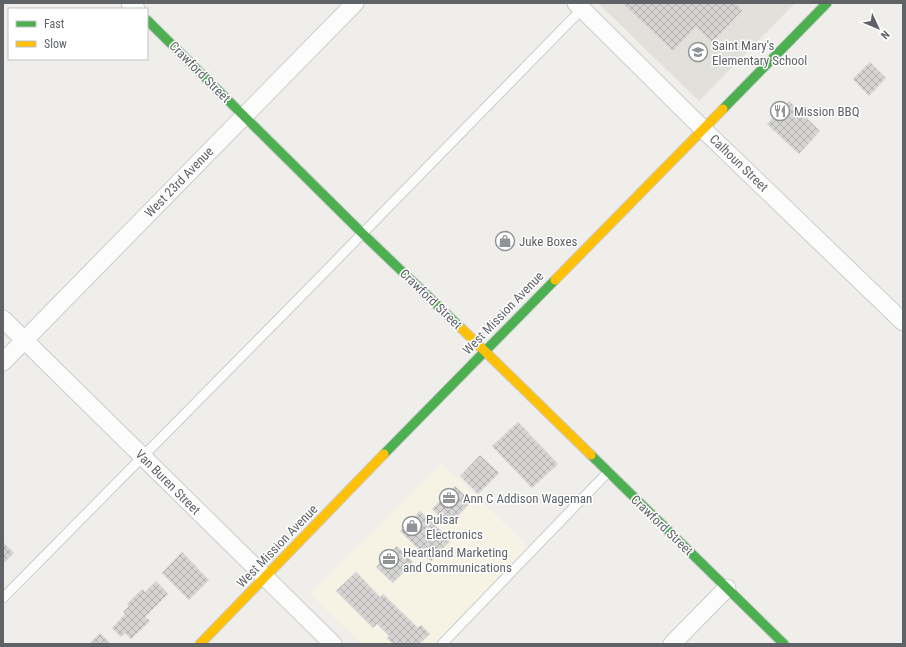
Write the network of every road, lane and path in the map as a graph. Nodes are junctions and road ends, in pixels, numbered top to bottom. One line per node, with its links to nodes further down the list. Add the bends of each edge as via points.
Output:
1 (355, 3): 5 (street, West 23rd Avenue)
2 (827, 3): 6 (main road, West Mission Avenue)
3 (579, 6): 6 (street, Calhoun Street); 7 (lane)
4 (148, 21): 5 (main road, Crawford Street)
5 (244, 116): 7 (main road, Crawford Street); 10 (street, West 23rd Avenue)
6 (703, 129): 9 (street, Calhoun Street); 11 (main road, West Mission Avenue)
7 (363, 234): 11 (main road, Crawford Street); 13 (lane)
8 (3, 319): 10 (street, Van Buren Street)
9 (903, 322)
10 (24, 340): 12 (street, West 23rd Avenue); 13 (street, Van Buren Street)
11 (484, 351): 14 (main road, Crawford Street); 15 (main road, West Mission Avenue)
12 (3, 362)
13 (143, 457): 15 (street, Van Buren Street); 17 (lane)
14 (608, 472): 16 (main road, Crawford Street); 20 (lane)
15 (265, 578): 18 (main road, West Mission Avenue); 19 (street, Van Buren Street)
16 (727, 588): 21 (street); 22 (main road, Crawford Street)
17 (3, 598)
18 (200, 644)
19 (333, 644)
20 (442, 644)
21 (672, 644)
22 (784, 644)

